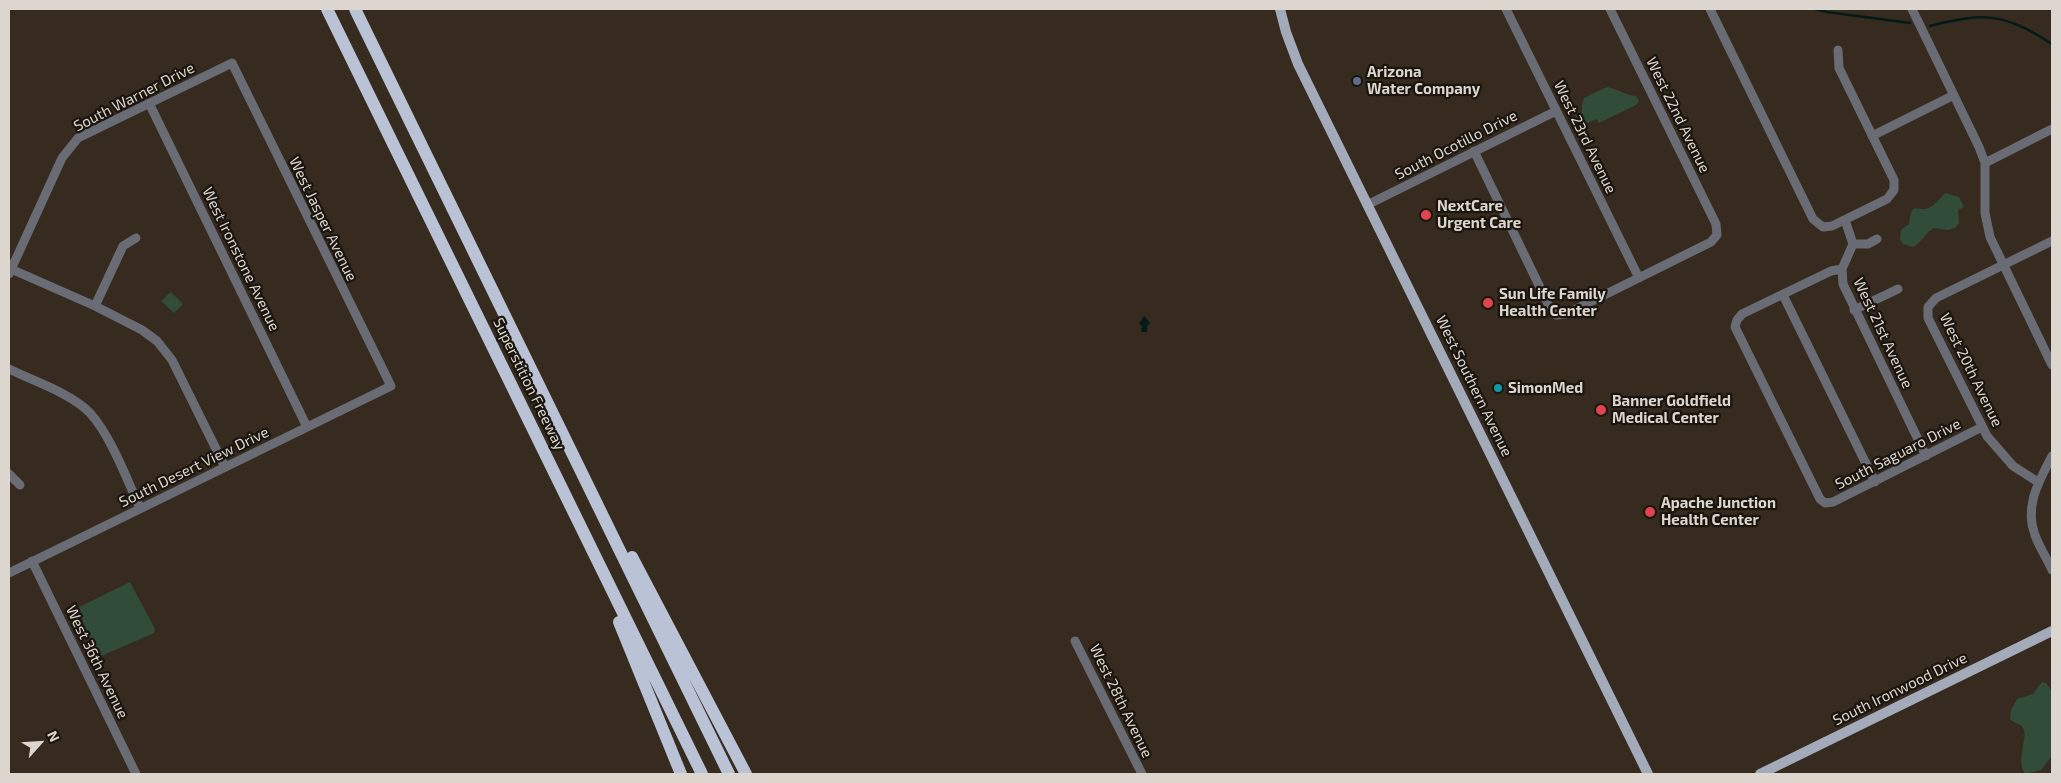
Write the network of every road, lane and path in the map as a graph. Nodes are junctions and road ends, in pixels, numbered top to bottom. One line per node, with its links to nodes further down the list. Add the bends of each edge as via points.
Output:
1 (327, 9): 45 (highway, Superstition Freeway)
2 (355, 9): 36 (highway, Superstition Freeway)
3 (1280, 9): 17 (main road, West Southern Avenue, via 1298,64)
4 (1506, 9): 12 (street, West 23rd Avenue)
5 (1610, 9): 26 (street, West 22nd Avenue, via 1716,224 1717,235 1711,242)
6 (1710, 9): 18 (street, via 1813,219 1822,227)
7 (1913, 12): 10 (street)
8 (1838, 50): 14 (street, via 1839,68)
9 (232, 63): 11 (street, South Warner Drive); 33 (street, West Jasper Avenue)
10 (1954, 95): 14 (street); 16 (street)
11 (149, 103): 25 (street, South Warner Drive, via 78,138 62,158); 34 (street, West Ironstone Avenue)
12 (1556, 110): 15 (street, South Ocotillo Drive); 26 (street, West 23rd Avenue)
13 (2052, 129): 16 (street)
14 (1872, 136): 18 (street, via 1894,180 1894,190 1887,199)
15 (1474, 152): 17 (street, South Ocotillo Drive); 26 (street, via 1556,315 1566,314)
16 (1985, 163): 23 (street, via 1985,213 1990,237)
17 (1368, 205): 57 (main road, West Southern Avenue)
18 (1845, 220): 22 (street)
19 (136, 238): 29 (street, via 123,246)
20 (1877, 239): 22 (street, via 1868,244)
21 (2052, 241): 23 (street)
22 (1853, 244): 24 (street, West 21st Avenue)
23 (2003, 265): 31 (street); 35 (street, West 20th Avenue, via 1936,298 1928,307 1928,318)
24 (1842, 269): 28 (street, via 1831,271); 30 (street, West 21st Avenue, via 1843,284)
25 (10, 271): 29 (street)
26 (1639, 278)
27 (1898, 289): 30 (street)
28 (1783, 295): 41 (street); 41 (street, South Saguaro Drive, via 1742,314 1735,327 1820,499 1825,503 1834,502)
29 (95, 306): 39 (street, via 142,330 172,360)
30 (1854, 310): 37 (street, West 21st Avenue)
31 (2052, 365)
32 (9, 369): 44 (street, via 72,399 89,412 102,429)
33 (391, 386): 34 (street, South Desert View Drive)
34 (307, 427): 39 (street, South Desert View Drive)
35 (1982, 427): 37 (street, South Saguaro Drive); 42 (street, West 20th Avenue, via 2013,466)
36 (571, 452): 54 (highway, Superstition Freeway); 55 (highway, via 622,537)
37 (1926, 456): 41 (street, South Saguaro Drive)
38 (2052, 456): 42 (street)
39 (225, 467): 44 (street, South Desert View Drive)
40 (9, 474): 43 (street)
41 (1875, 482)
42 (2038, 482): 47 (street, via 2031,518 2035,534)
43 (20, 485)
44 (140, 508): 46 (street, South Desert View Drive)
45 (589, 543): 52 (highway); 53 (highway, Superstition Freeway)
46 (32, 561): 48 (street, South Desert View Drive); 51 (street, West 36th Avenue)
47 (2051, 565)
48 (9, 573)
49 (2052, 631): 58 (main road, South Ironwood Drive)
50 (1075, 641): 56 (street, West 28th Avenue)
51 (136, 774)
52 (681, 774)
53 (702, 774)
54 (729, 774)
55 (746, 774)
56 (1142, 774)
57 (1648, 774)
58 (1760, 774)

